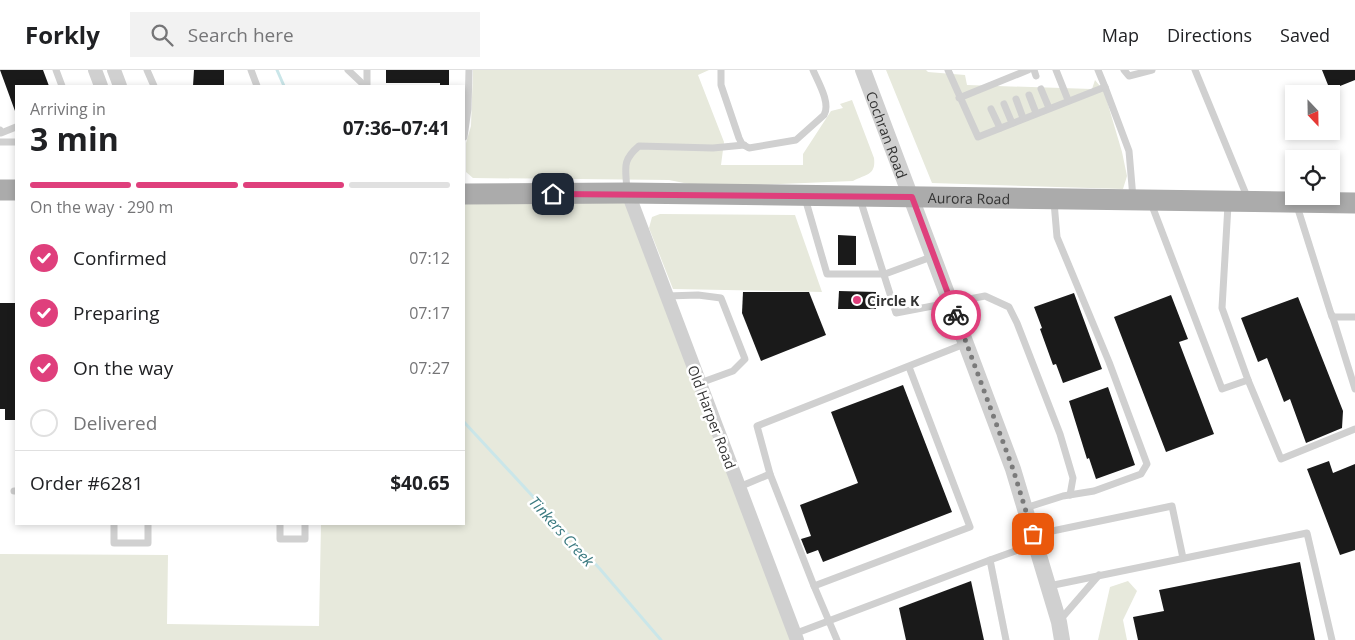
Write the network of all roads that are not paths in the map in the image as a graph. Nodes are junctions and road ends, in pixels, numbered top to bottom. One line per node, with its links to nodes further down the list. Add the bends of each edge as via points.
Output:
1 (56, 70): 19 (lane)
2 (115, 70): 18 (lane); 20 (street)
3 (147, 70): 21 (lane)
4 (251, 70): 22 (lane)
5 (348, 70): 23 (lane)
6 (367, 70): 24 (lane)
7 (469, 70): 39 (lane)
8 (721, 70): 43 (lane, via 720,84)
9 (813, 70): 43 (lane, via 826,104 824,115 796,140 749,148)
10 (948, 70): 28 (lane)
11 (1028, 70): 28 (lane, via 1009,82)
12 (1056, 70): 30 (lane)
13 (1098, 70): 25 (lane)
14 (1124, 70): 15 (lane, via 1130,76)
15 (1152, 70)
16 (1195, 70): 53 (lane)
17 (868, 75): 50 (street, Cochran Road)
18 (98, 78)
19 (62, 85)
20 (120, 85)
21 (154, 85)
22 (257, 85)
23 (365, 85)
24 (366, 85)
25 (1105, 87): 30 (lane); 52 (lane, via 1129,151)
26 (1042, 89): 32 (lane)
27 (1029, 95): 34 (lane)
28 (960, 98): 38 (lane, via 978,137)
29 (1016, 100): 35 (lane)
30 (1068, 100): 32 (lane)
31 (1004, 104): 36 (lane)
32 (1050, 108): 34 (lane)
33 (991, 109): 38 (lane)
34 (1036, 113): 35 (lane)
35 (1023, 118): 36 (lane)
36 (1012, 123): 38 (lane)
37 (15, 127): 40 (lane)
38 (1000, 128)
39 (465, 130)
40 (0, 132): 41 (lane)
41 (2, 142): 42 (lane)
42 (15, 142)
43 (744, 145): 46 (lane, via 713,148 639,146 625,163)
44 (0, 190): 45 (main road)
45 (15, 190)
46 (628, 193): 47 (main road, Aurora Road); 48 (main road, Aurora Road); 60 (street, Old Harper Road)
47 (465, 194)
48 (804, 196): 49 (main road, Aurora Road); 59 (lane, via 827,274)
49 (859, 197): 50 (main road, Aurora Road); 59 (lane)
50 (912, 197): 51 (main road, Aurora Road); 58 (street, Cochran Road)
51 (1054, 199): 52 (main road, Aurora Road); 72 (lane, via 1057,237 1147,464 1141,474 1094,491)
52 (1142, 200): 53 (main road, Aurora Road); 66 (lane, via 1222,389)
53 (1239, 202): 54 (main road, Aurora Road); 66 (lane, via 1222,308)
54 (1285, 203)
55 (1340, 203): 56 (main road, Aurora Road)
56 (1355, 203)
57 (1297, 205): 62 (lane)
58 (934, 256): 59 (lane); 61 (street, Cochran Road)
59 (885, 274): 61 (lane, via 896,313)
60 (666, 296): 67 (street, Old Harper Road); 67 (lane, via 698,294 721,298 740,343 745,359 733,371)
61 (952, 303): 64 (street, Cochran Road); 72 (lane, via 985,296 1009,307 1060,434 1073,478)
62 (1332, 315): 63 (lane); 68 (lane)
63 (1355, 317)
64 (967, 343): 65 (lane); 73 (street, Cochran Road)
65 (909, 367): 70 (lane, via 757,426); 82 (lane, via 970,527)
66 (1248, 380): 69 (lane, via 1281,459)
67 (700, 383): 71 (street, Old Harper Road)
68 (1355, 389)
69 (1355, 429)
70 (770, 474): 71 (lane); 82 (lane)
71 (739, 487): 86 (street, Old Harper Road)
72 (1070, 495): 73 (lane)
73 (1025, 508): 78 (street, Cochran Road)
74 (114, 525): 75 (lane, via 114,543 148,544)
75 (148, 525)
76 (280, 525): 77 (lane, via 280,539 305,539)
77 (305, 525)
78 (1034, 539): 79 (lane, via 1172,506); 80 (lane); 83 (street, Cochran Road)
79 (1183, 558): 81 (lane); 90 (lane, via 1307,533)
80 (990, 560): 84 (lane); 88 (lane)
81 (1100, 575): 83 (lane); 85 (lane)
82 (814, 586): 84 (lane)
83 (1048, 586): 85 (street, Cochran Road)
84 (829, 621): 86 (lane); 87 (lane)
85 (1058, 622): 89 (street, Cochran Road)
86 (796, 637)
87 (837, 640)
88 (1006, 640)
89 (1062, 640)
90 (1332, 640)

